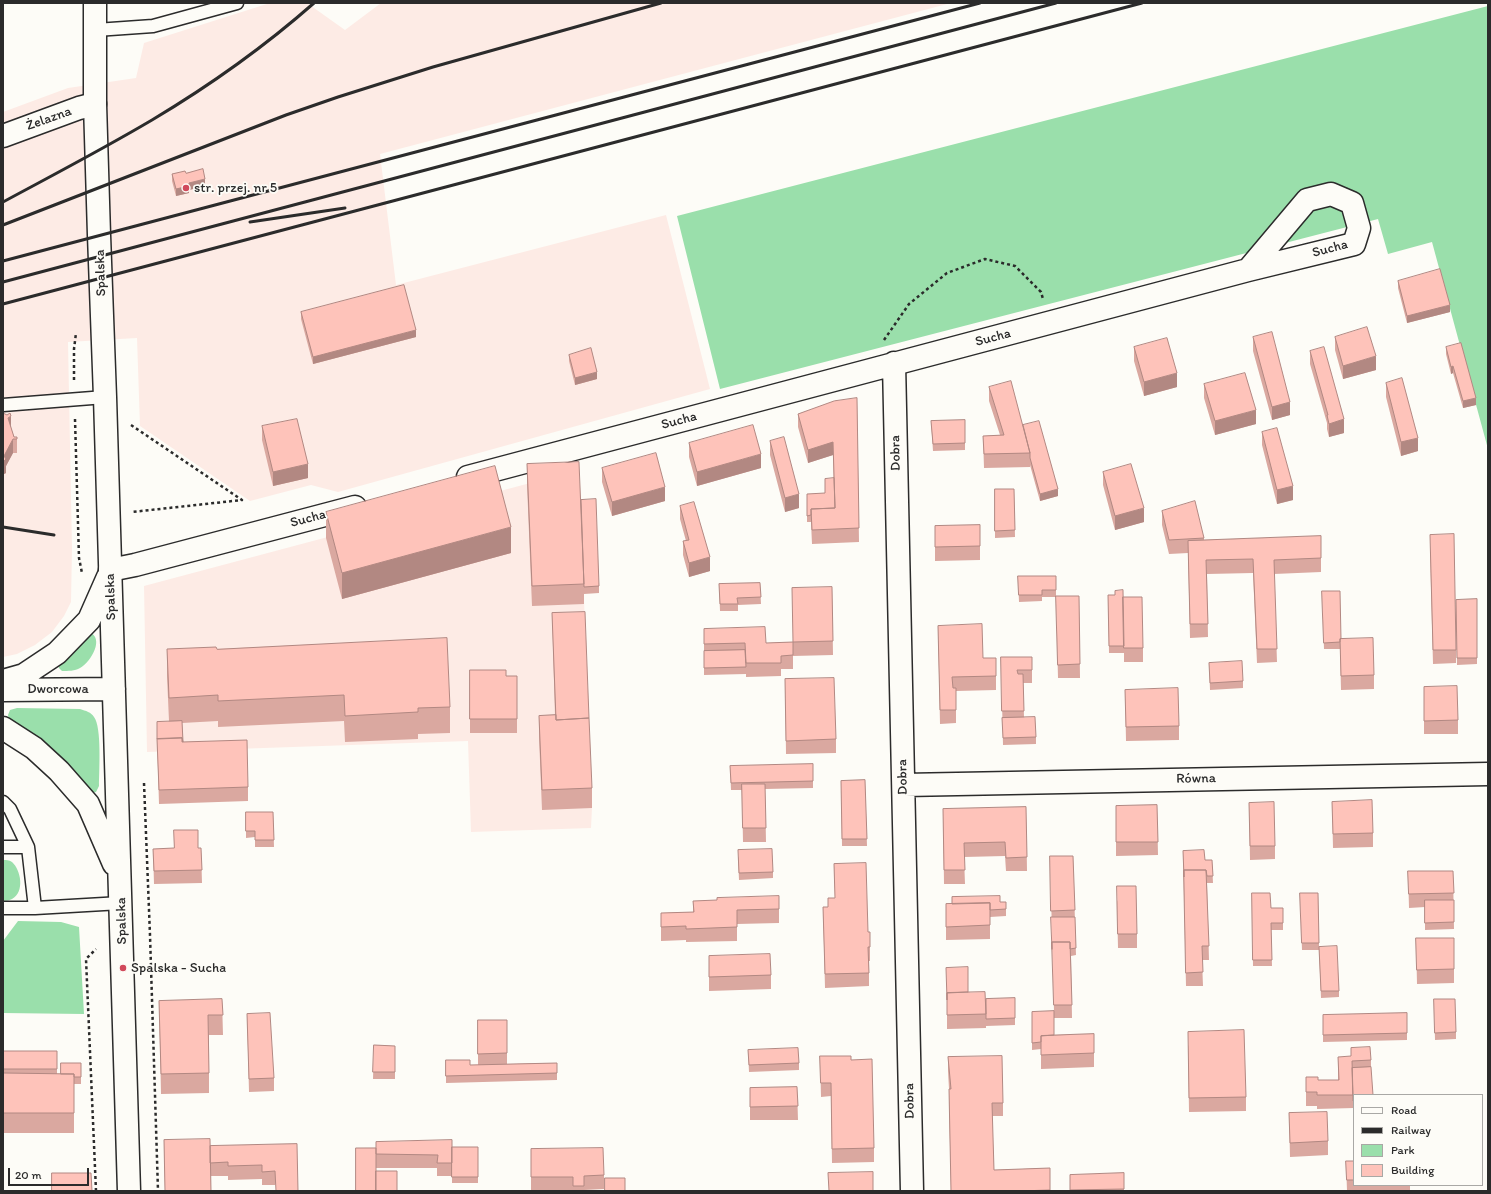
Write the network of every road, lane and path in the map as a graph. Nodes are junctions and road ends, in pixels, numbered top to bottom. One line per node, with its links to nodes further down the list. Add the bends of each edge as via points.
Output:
1 (95, 3): 3 (street, Spalska)
2 (237, 3): 3 (lane, via 153,26)
3 (96, 30): 4 (street, Spalska)
4 (95, 104): 5 (street, Żelazna); 11 (street, Spalska)
5 (3, 136)
6 (1248, 270): 6 (street, Sucha, via 1354,244 1359,228 1352,203 1331,194 1307,200); 7 (street, Sucha)
7 (1050, 323): 9 (path, via 1041,292 1015,266 985,259 948,273 909,304); 10 (street, Sucha)
8 (77, 328): 12 (path, via 74,349)
9 (883, 341)
10 (894, 363): 15 (street, Sucha); 27 (street, Dobra)
11 (105, 397): 12 (lane); 17 (street, Spalska)
12 (74, 399): 13 (lane); 18 (path)
13 (3, 405)
14 (130, 424): 17 (path, via 242,500)
15 (452, 481)
16 (375, 502): 19 (street, Sucha)
17 (108, 513): 18 (path); 19 (street, Spalska)
18 (78, 515): 20 (path, via 79,558)
19 (110, 570): 21 (street, via 89,620 57,653 24,675); 22 (street, Spalska)
20 (84, 578)
21 (3, 681)
22 (114, 689): 23 (street, Dworcowa); 31 (street, Spalska)
23 (3, 690)
24 (3, 728): 31 (street, via 34,748 60,771 88,804)
25 (1488, 774): 27 (street, Równa)
26 (144, 778): 38 (path)
27 (904, 785): 39 (street, Dobra)
28 (3, 802): 30 (lane, via 10,808)
29 (3, 847): 30 (lane)
30 (28, 847): 35 (lane)
31 (120, 879): 32 (street, Spalska)
32 (121, 903): 33 (lane); 37 (street, Spalska)
33 (96, 904): 35 (lane); 36 (path, via 96,949 86,959)
34 (3, 908): 35 (lane)
35 (35, 908)
36 (96, 1191)
37 (129, 1191)
38 (158, 1191)
39 (912, 1191)

